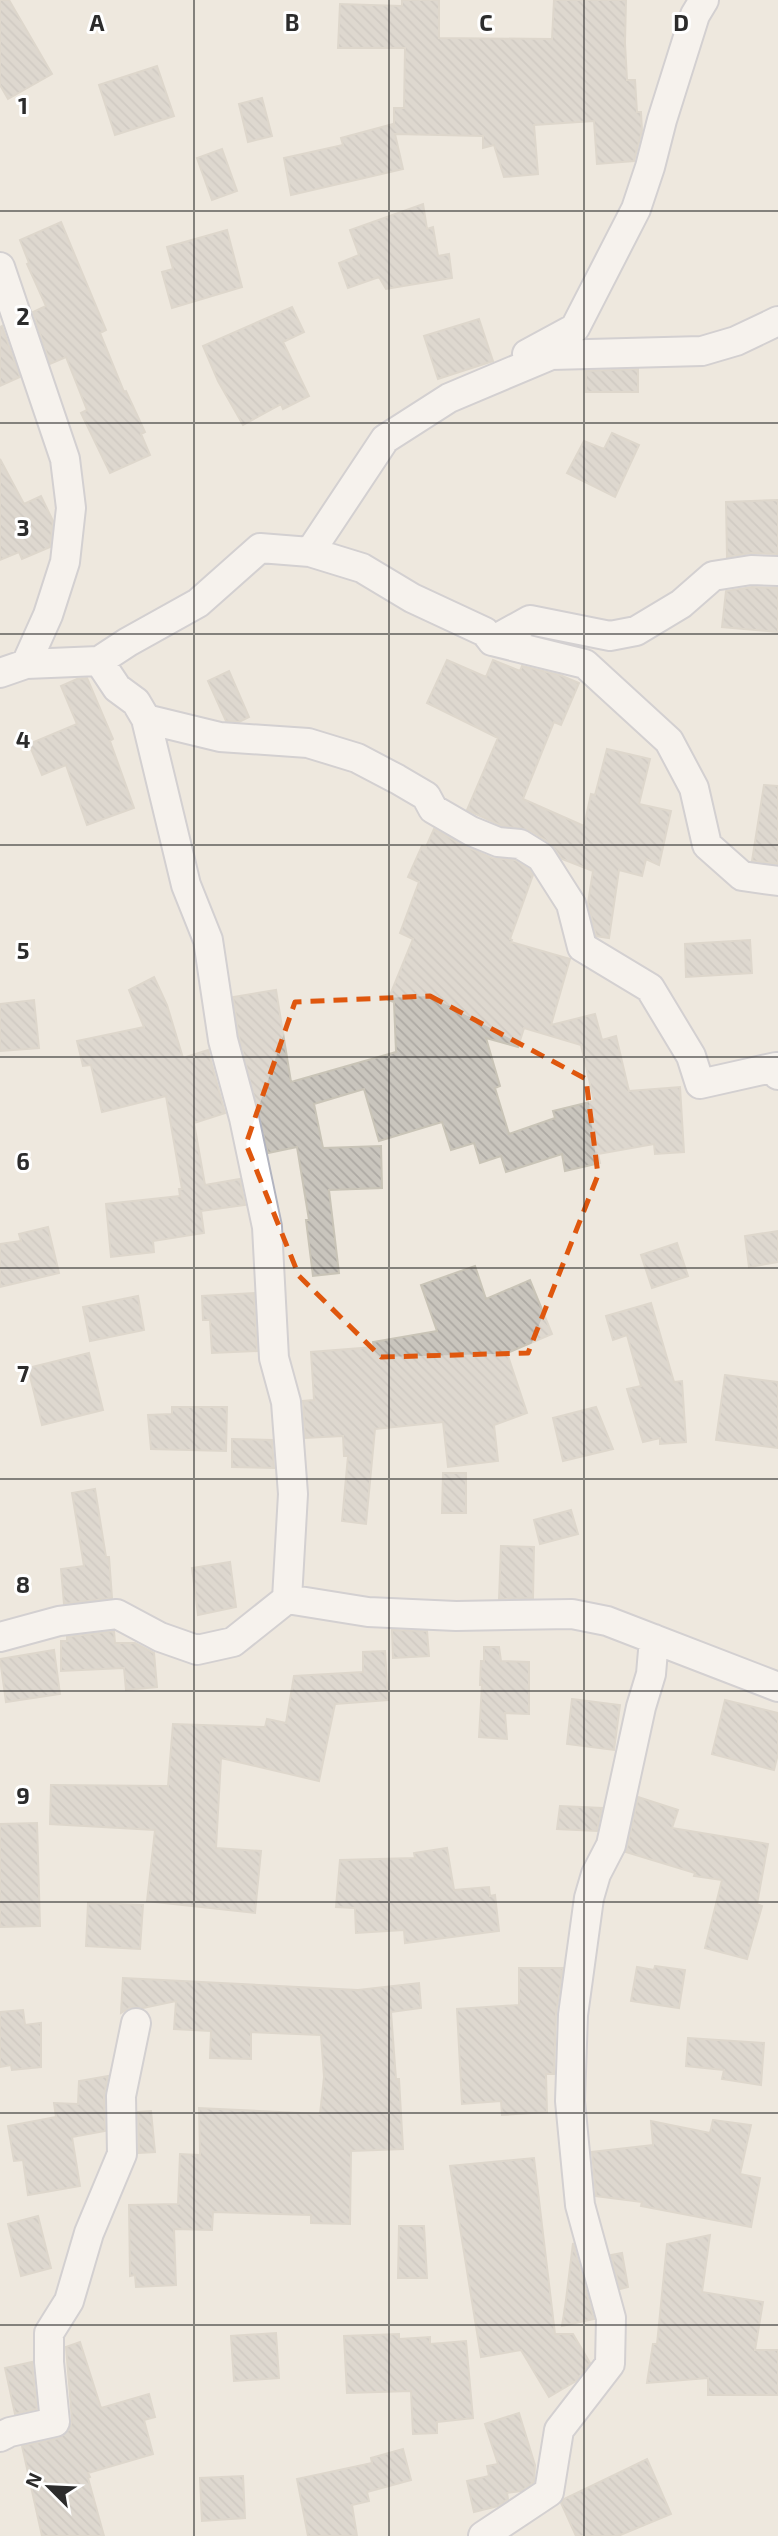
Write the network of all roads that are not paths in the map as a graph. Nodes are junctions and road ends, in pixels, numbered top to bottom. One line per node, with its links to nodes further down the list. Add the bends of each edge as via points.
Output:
1 (704, 0): 4 (street, via 695,15 635,209 575,328)
2 (0, 267): 9 (street, via 65,459 71,508 65,562)
3 (778, 321): 4 (street, via 702,351 551,355)
4 (449, 398): 5 (street, via 385,439)
5 (310, 552): 7 (street, via 362,568 412,598 485,632); 8 (street, via 261,548 198,603)
6 (778, 571): 7 (street, via 713,576 681,604 636,631 610,636 530,620)
7 (492, 641): 12 (street, via 584,664 669,741 694,788 707,845 742,876)
8 (99, 661): 9 (street); 11 (street)
9 (26, 664): 10 (street)
10 (0, 673)
11 (146, 719): 13 (street, via 220,737 308,743 357,758 426,796 433,809 471,831 498,842 520,844 541,857 571,904 582,947 650,988 691,1056 700,1084 776,1067); 14 (street, via 186,885 208,940 223,1040 267,1227 274,1358 286,1402 293,1494)
12 (778, 881)
13 (778, 1075)
14 (287, 1599): 15 (street, via 233,1642 197,1650 117,1614 59,1620); 16 (street, via 368,1612 572,1614 607,1621)
15 (0, 1637)
16 (654, 1639): 17 (street); 20 (street, via 651,1674 611,1846 589,1898 573,2015 570,2101 580,2205 611,2318 610,2364 559,2430 550,2492)
17 (778, 1687)
18 (136, 2023): 19 (street, via 121,2096 122,2154 89,2233 69,2301 49,2333 55,2422)
19 (0, 2437)
20 (483, 2536)

